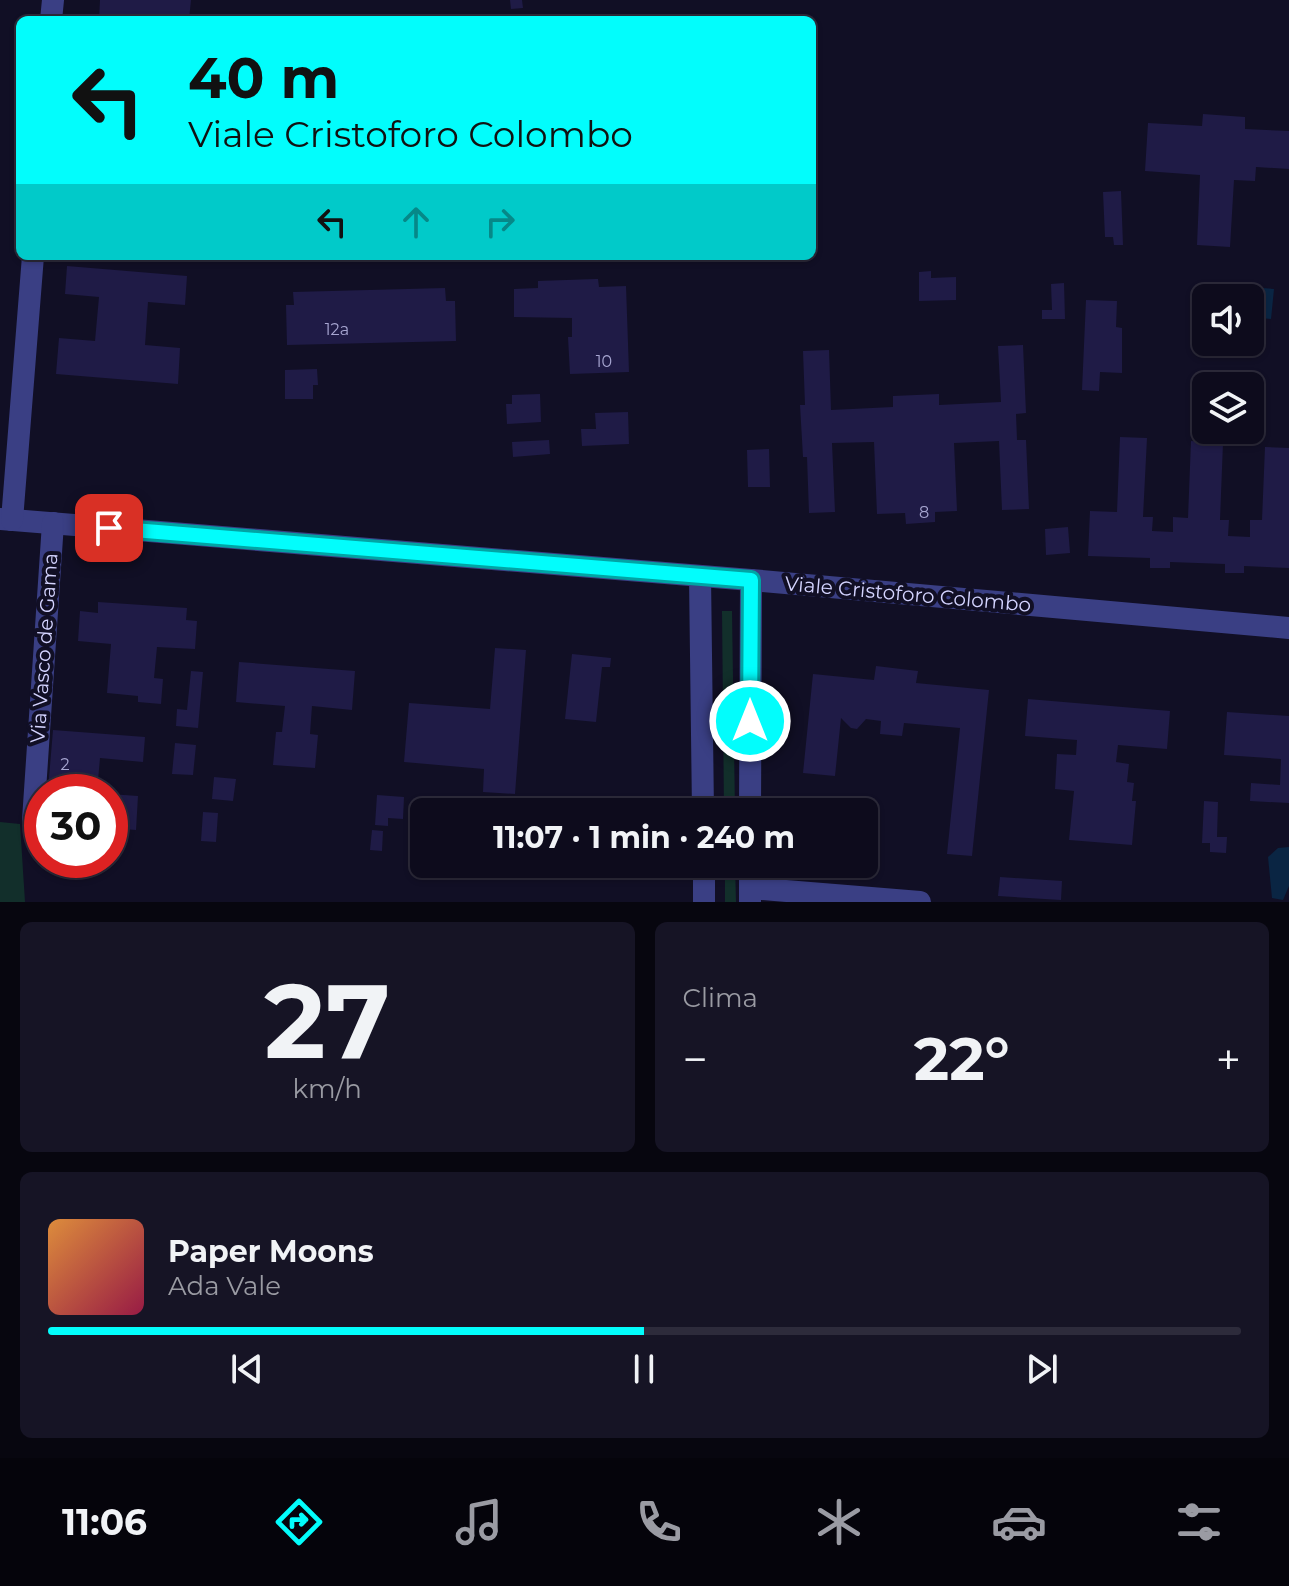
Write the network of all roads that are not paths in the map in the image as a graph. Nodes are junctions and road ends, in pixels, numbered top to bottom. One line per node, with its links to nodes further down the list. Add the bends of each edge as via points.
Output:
1 (33, 260): 2 (street)
2 (6, 520): 3 (street, Viale Cristoforo Colombo)
3 (53, 523): 4 (street, Viale Cristoforo Colombo); 7 (street, Via Vasco de Gama)
4 (700, 576): 5 (street, Viale Cristoforo Colombo); 8 (street)
5 (751, 580): 6 (street, Viale Cristoforo Colombo); 9 (street)
6 (1289, 628)
7 (36, 774)
8 (703, 798)
9 (750, 798)
10 (704, 878): 12 (street)
11 (750, 895): 13 (street)
12 (704, 902)
13 (920, 902)

